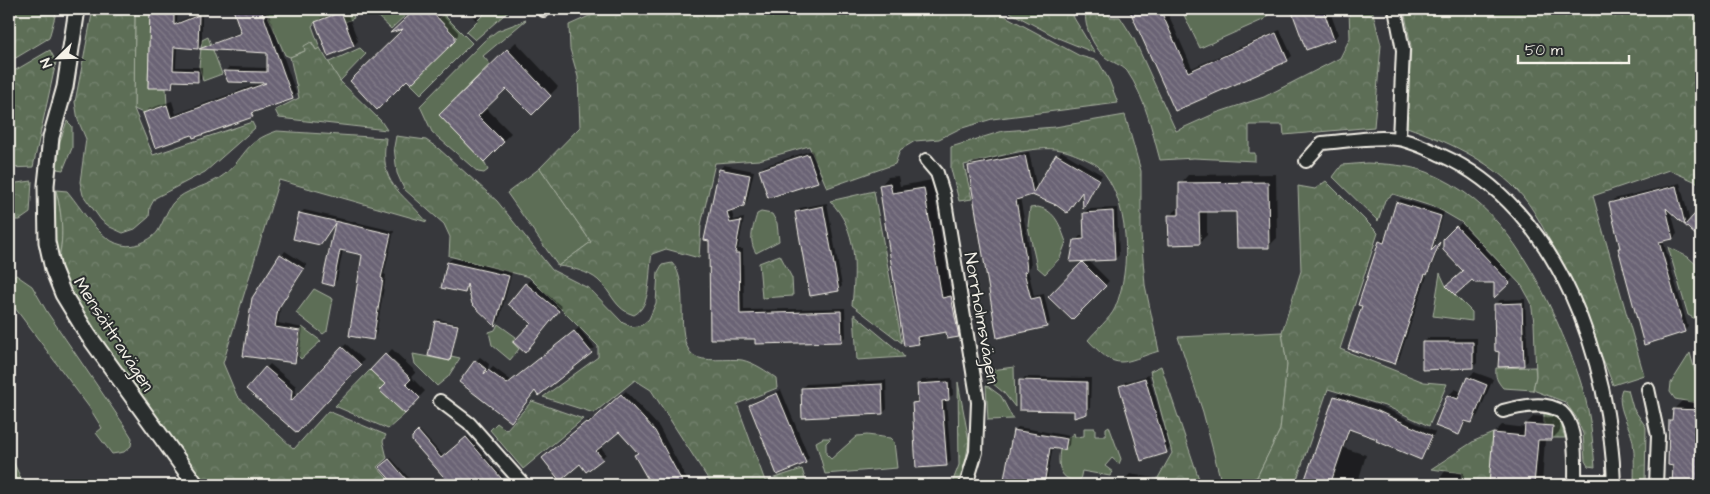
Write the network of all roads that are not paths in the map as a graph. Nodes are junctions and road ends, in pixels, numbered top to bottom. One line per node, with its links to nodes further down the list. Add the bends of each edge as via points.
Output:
1 (78, 9): 11 (street, Mensättravägen, via 65,87 51,137 47,172 45,214 53,269 88,335)
2 (1395, 9): 3 (street, via 1403,50)
3 (1400, 139): 5 (street, via 1322,143); 10 (street, via 1453,160 1499,193 1519,213 1556,267 1583,324 1594,357 1609,424)
4 (926, 160): 13 (street, Norrholmsvägen, via 937,173 944,196 978,402 976,452)
5 (1306, 161)
6 (1648, 390): 14 (street, via 1658,436)
7 (440, 401): 12 (street, via 469,424)
8 (1503, 411): 9 (street, via 1539,404 1560,410 1566,416 1572,431)
9 (1575, 483): 10 (street)
10 (1614, 483)
11 (196, 485)
12 (524, 485)
13 (966, 485)
14 (1656, 485)

